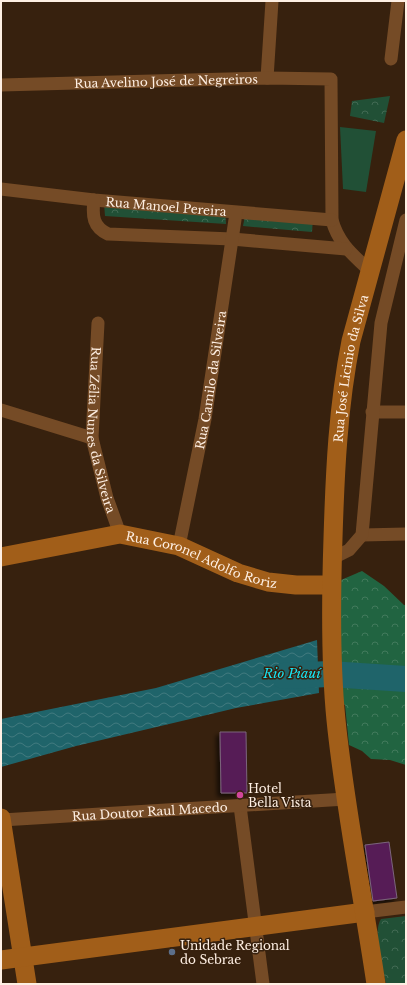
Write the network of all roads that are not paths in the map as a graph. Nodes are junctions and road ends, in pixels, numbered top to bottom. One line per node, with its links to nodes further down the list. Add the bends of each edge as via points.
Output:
1 (272, 1): 4 (street)
2 (398, 1): 3 (street)
3 (391, 59)
4 (267, 78): 5 (street, Rua Avelino José de Negreiros); 10 (street, Rua Avelino José de Negreiros, via 331,79)
5 (1, 85)
6 (406, 140): 14 (main road, Rua José Licinio da Silva)
7 (1, 189): 8 (street, Rua Manoel Pereira)
8 (94, 200): 9 (street, Rua Manoel Pereira); 12 (street, via 95,223 101,231 108,234)
9 (236, 213): 10 (street, Rua Manoel Pereira); 12 (street, Rua Camilo da Silveira)
10 (332, 220): 13 (street, via 338,238)
11 (406, 220): 17 (street, via 381,323)
12 (232, 239): 13 (street); 23 (street, Rua Camilo da Silveira, via 205,418)
13 (346, 249): 14 (street)
14 (369, 270): 25 (main road, Rua José Licinio da Silva, via 351,341 342,391 336,452)
15 (98, 323): 19 (street, Rua Zélia Nunes da Silveira)
16 (1, 410): 19 (street)
17 (372, 412): 18 (street); 22 (street)
18 (406, 412)
19 (92, 438): 20 (street, Rua Zélia Nunes da Silveira, via 107,498)
20 (120, 534): 23 (main road, Rua Coronel Adolfo Roriz); 24 (main road, Rua Coronel Adolfo Roriz)
21 (406, 534): 22 (street)
22 (362, 535): 25 (street, via 349,550)
23 (179, 546): 26 (main road, Rua Coronel Adolfo Roriz, via 238,573 268,582)
24 (1, 557)
25 (333, 558): 26 (main road, Rua José Licinio da Silva)
26 (331, 593): 27 (main road, Rua José Licinio da Silva, via 336,718)
27 (346, 799): 28 (street, Rua Doutor Raul Macedo); 31 (main road, Rua José Licinio da Silva)
28 (240, 806): 29 (street, Rua Doutor Raul Macedo); 32 (street)
29 (1, 819): 33 (main road)
30 (406, 907): 31 (street)
31 (365, 912): 32 (main road); 37 (main road, Rua José Licinio da Silva)
32 (256, 926): 33 (main road); 36 (street)
33 (22, 956): 34 (main road); 35 (main road)
34 (1, 960)
35 (27, 984)
36 (263, 984)
37 (376, 984)

